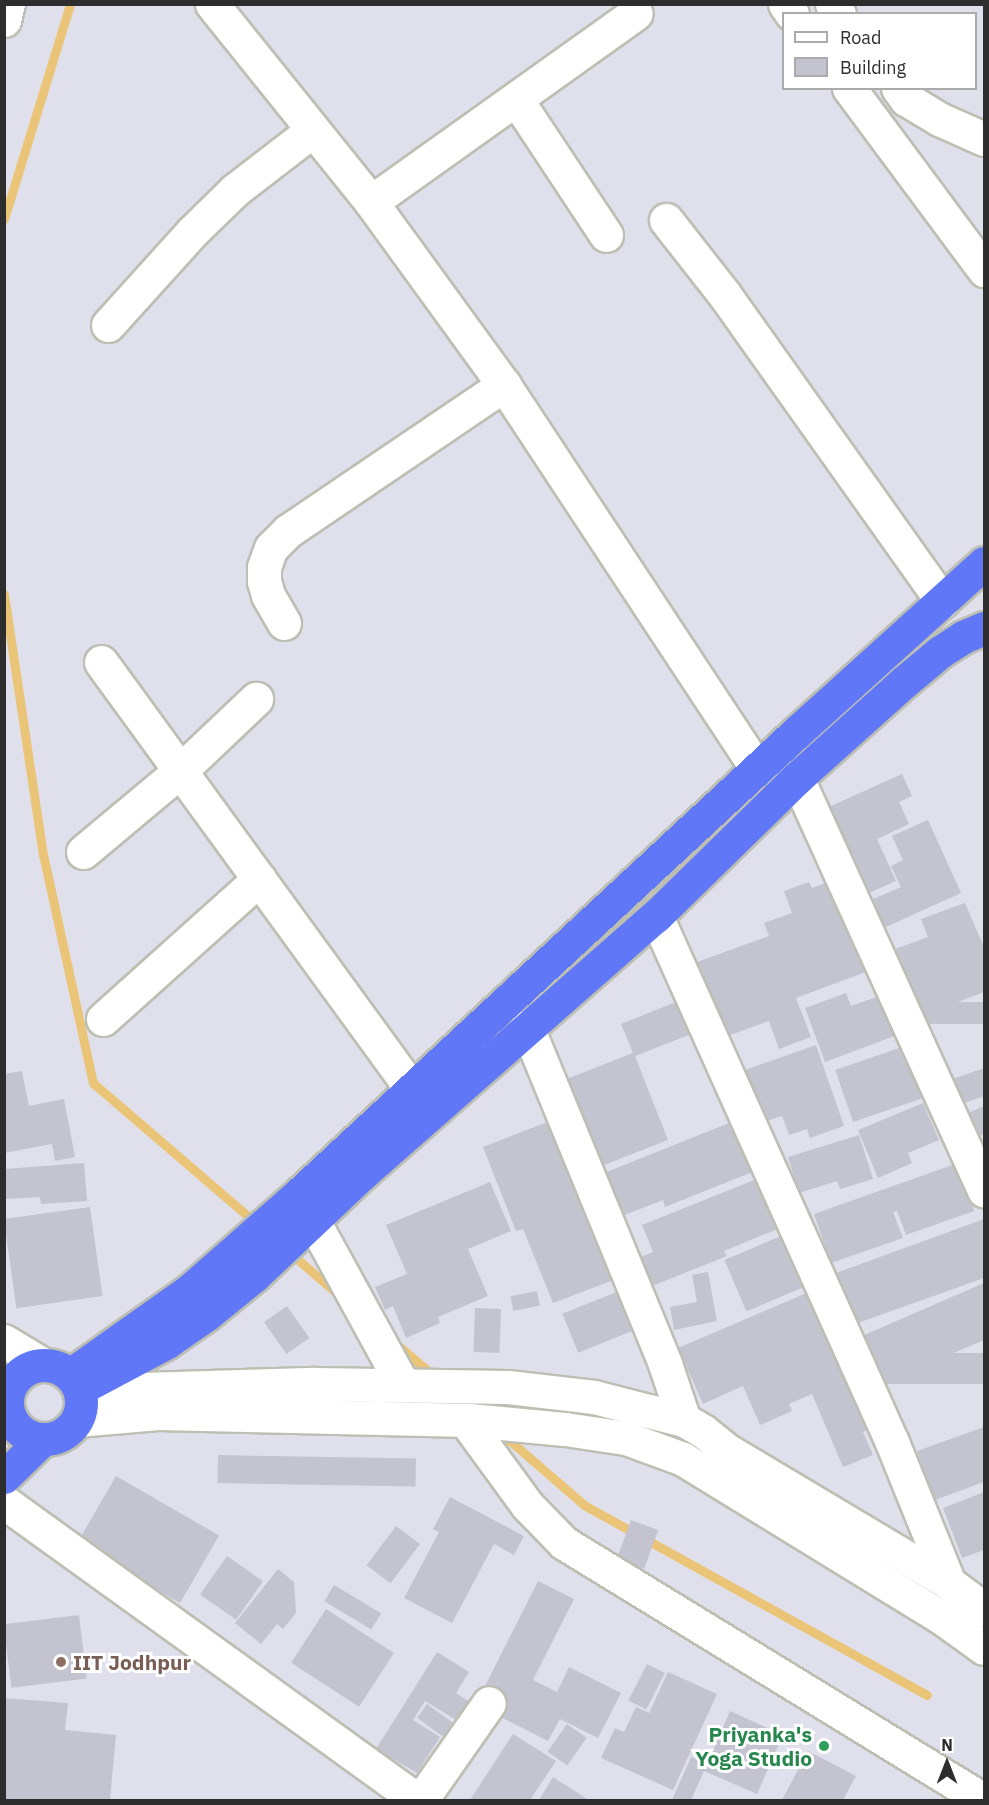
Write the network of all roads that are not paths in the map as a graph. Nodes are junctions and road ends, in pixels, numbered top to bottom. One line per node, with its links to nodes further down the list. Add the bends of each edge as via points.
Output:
1 (8, 4): 4 (street)
2 (212, 4): 8 (street)
3 (636, 13): 7 (street)
4 (4, 20)
5 (850, 90): 13 (street)
6 (899, 90): 9 (street, via 906,99 939,119)
7 (516, 99): 10 (street); 12 (street)
8 (313, 130): 10 (street); 14 (street, via 235,190)
9 (984, 140)
10 (371, 202): 15 (street)
11 (666, 219): 17 (street, via 724,294)
12 (606, 235)
13 (984, 270)
14 (108, 325)
15 (504, 385): 18 (street, via 288,531 271,548 264,581); 22 (street)
16 (984, 563): 17 (highway)
17 (942, 601): 22 (highway)
18 (284, 622)
19 (984, 628): 24 (highway, via 940,652)
20 (101, 662): 23 (street)
21 (256, 699): 23 (street)
22 (757, 770): 30 (highway)
23 (180, 771): 25 (street); 26 (street)
24 (797, 777): 27 (highway); 31 (street)
25 (83, 852)
26 (260, 879): 28 (street); 30 (street)
27 (656, 916): 29 (highway); 42 (street, via 892,1442)
28 (103, 1018)
29 (527, 1027): 32 (highway); 38 (street, via 665,1364)
30 (411, 1088): 35 (highway, via 298,1195)
31 (984, 1191)
32 (312, 1219): 34 (street); 35 (highway, via 255,1275 206,1315 167,1342)
33 (4, 1341): 35 (street)
34 (415, 1385): 35 (street); 38 (street, via 508,1387 594,1397)
35 (70, 1390): 36 (highway, via 27,1368 15,1378); 37 (street, via 158,1413); 39 (highway, via 68,1431)
36 (6, 1405): 39 (highway, via 16,1428)
37 (467, 1420): 44 (street, via 626,1438 683,1459 941,1617); 47 (street, via 527,1505 564,1543)
38 (684, 1420): 42 (street, via 728,1451)
39 (43, 1439): 40 (highway)
40 (4, 1477)
41 (4, 1502): 46 (street)
42 (949, 1583): 43 (street)
43 (984, 1609)
44 (984, 1648)
45 (489, 1703): 46 (street)
46 (419, 1800)
47 (984, 1800)

